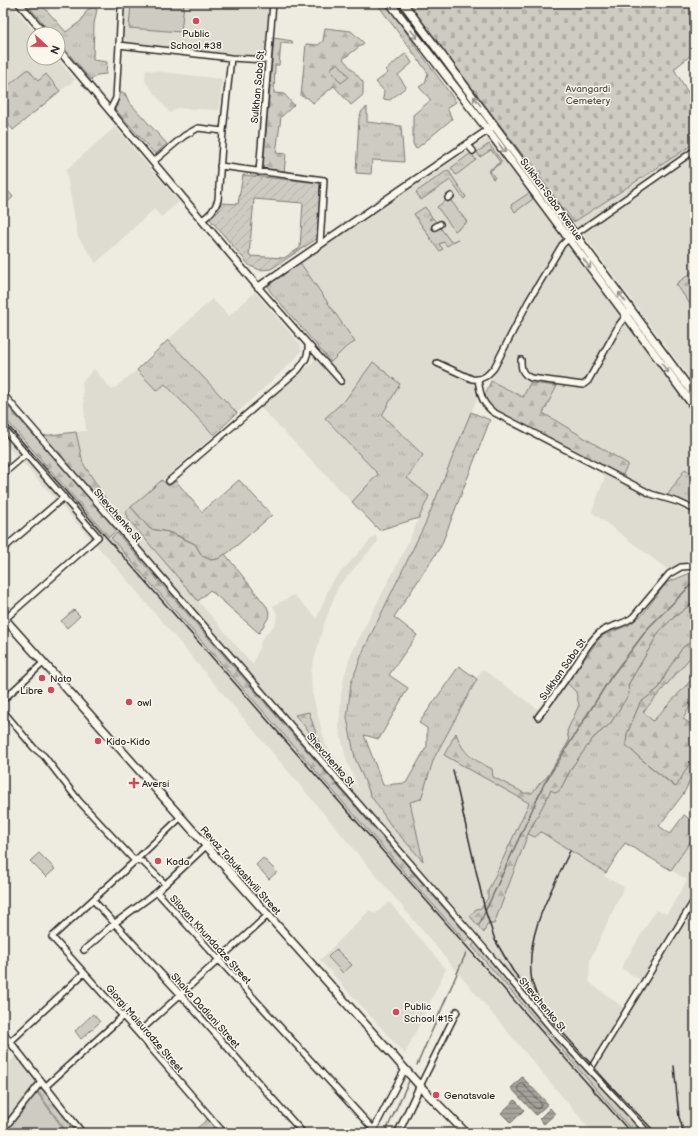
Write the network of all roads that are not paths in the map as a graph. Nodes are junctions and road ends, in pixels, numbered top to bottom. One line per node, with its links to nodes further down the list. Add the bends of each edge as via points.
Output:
1 (19, 3): 6 (street)
2 (123, 3): 7 (street)
3 (273, 3): 10 (street, Sulkhan Saba St)
4 (390, 3): 13 (main road, Sulkhan-Saba Avenue, one-way to 13)
5 (403, 3): 12 (main road, Sulkhan-Saba Avenue, one-way to 5)
6 (38, 26)
7 (119, 45): 9 (street); 11 (street, via 116,98)
8 (66, 58): 11 (street)
9 (231, 58): 10 (street); 14 (street)
10 (268, 60): 20 (street, Sulkhan Saba St)
11 (110, 110): 18 (street)
12 (494, 125): 13 (street); 22 (main road, Sulkhan-Saba Avenue)
13 (488, 130): 15 (street); 23 (main road, Sulkhan-Saba Avenue, one-way to 23)
14 (223, 131): 18 (street, via 198,128 184,136); 19 (street)
15 (467, 144): 17 (street); 24 (street)
16 (695, 150): 22 (street)
17 (473, 151)
18 (153, 162): 21 (street)
19 (220, 166): 20 (street); 21 (street, via 216,207)
20 (259, 172): 24 (street, via 324,180)
21 (202, 220): 25 (street)
22 (575, 234): 23 (street); 26 (main road, Sulkhan-Saba Avenue, one-way to 22)
23 (568, 239): 27 (main road, Sulkhan-Saba Avenue, one-way to 27); 31 (street, via 528,302 494,368 486,377)
24 (320, 244): 25 (street)
25 (258, 287): 28 (street)
26 (632, 310): 27 (street); 34 (main road, Sulkhan-Saba Avenue)
27 (626, 316): 29 (street, via 583,385 531,378 521,370); 35 (main road, Sulkhan-Saba Avenue, one-way to 35)
28 (308, 344): 32 (street); 39 (street, via 306,359 298,370)
29 (521, 360)
30 (437, 363): 31 (street)
31 (478, 380): 41 (street, via 481,398 493,412 651,494)
32 (341, 381)
33 (3, 394): 68 (street, Shevchenko St)
34 (695, 396)
35 (695, 408)
36 (3, 428): 37 (street)
37 (26, 454): 38 (street); 40 (street)
38 (3, 474)
39 (169, 481)
40 (64, 497): 42 (street); 44 (street, via 98,537)
41 (695, 510)
42 (3, 549)
43 (695, 566): 48 (street, Sulkhan Saba St, via 681,567 669,574 633,617 598,634)
44 (4, 618): 45 (main road, Revaz Tabukashvili Street)
45 (43, 663): 46 (street); 49 (main road, Revaz Tabukashvili Street)
46 (3, 700)
47 (3, 711): 51 (street, Silovan Khundadze Street, via 34,748 44,756 79,801)
48 (538, 717)
49 (181, 817): 50 (main road, Revaz Tabukashvili Street); 51 (street)
50 (206, 846): 52 (street); 56 (main road, Revaz Tabukashvili Street)
51 (135, 861): 52 (street, Silovan Khundadze Street, via 143,862); 55 (street)
52 (166, 884): 53 (street, Silovan Khundadze Street)
53 (157, 892): 57 (street); 59 (street, Silovan Khundadze Street)
54 (695, 898): 68 (street)
55 (93, 900): 57 (street, Shalva Dadiani Street); 60 (street, Giorgi Maisuradze Street, via 52,936)
56 (268, 915): 59 (street); 67 (main road, Revaz Tabukashvili Street)
57 (115, 924): 58 (street); 61 (street, Shalva Dadiani Street)
58 (84, 950)
59 (218, 960): 61 (street); 72 (street, Silovan Khundadze Street)
60 (84, 973): 63 (street, Giorgi Maisuradze Street); 66 (street)
61 (180, 994): 64 (street); 75 (street, Shalva Dadiani Street)
62 (457, 1012): 70 (street)
63 (123, 1016): 64 (street, Giorgi Maisuradze Street); 69 (street)
64 (138, 1032): 74 (street, Giorgi Maisuradze Street)
65 (3, 1033): 66 (street)
66 (10, 1042): 69 (street)
67 (405, 1069): 70 (main road, Revaz Tabukashvili Street); 72 (street)
68 (590, 1070): 78 (street, Shevchenko St)
69 (43, 1084): 71 (street); 73 (street)
70 (420, 1086): 76 (street); 77 (main road, Revaz Tabukashvili Street)
71 (3, 1130)
72 (373, 1131)
73 (82, 1133)
74 (224, 1133)
75 (303, 1133)
76 (398, 1133)
77 (466, 1133)
78 (648, 1133)

